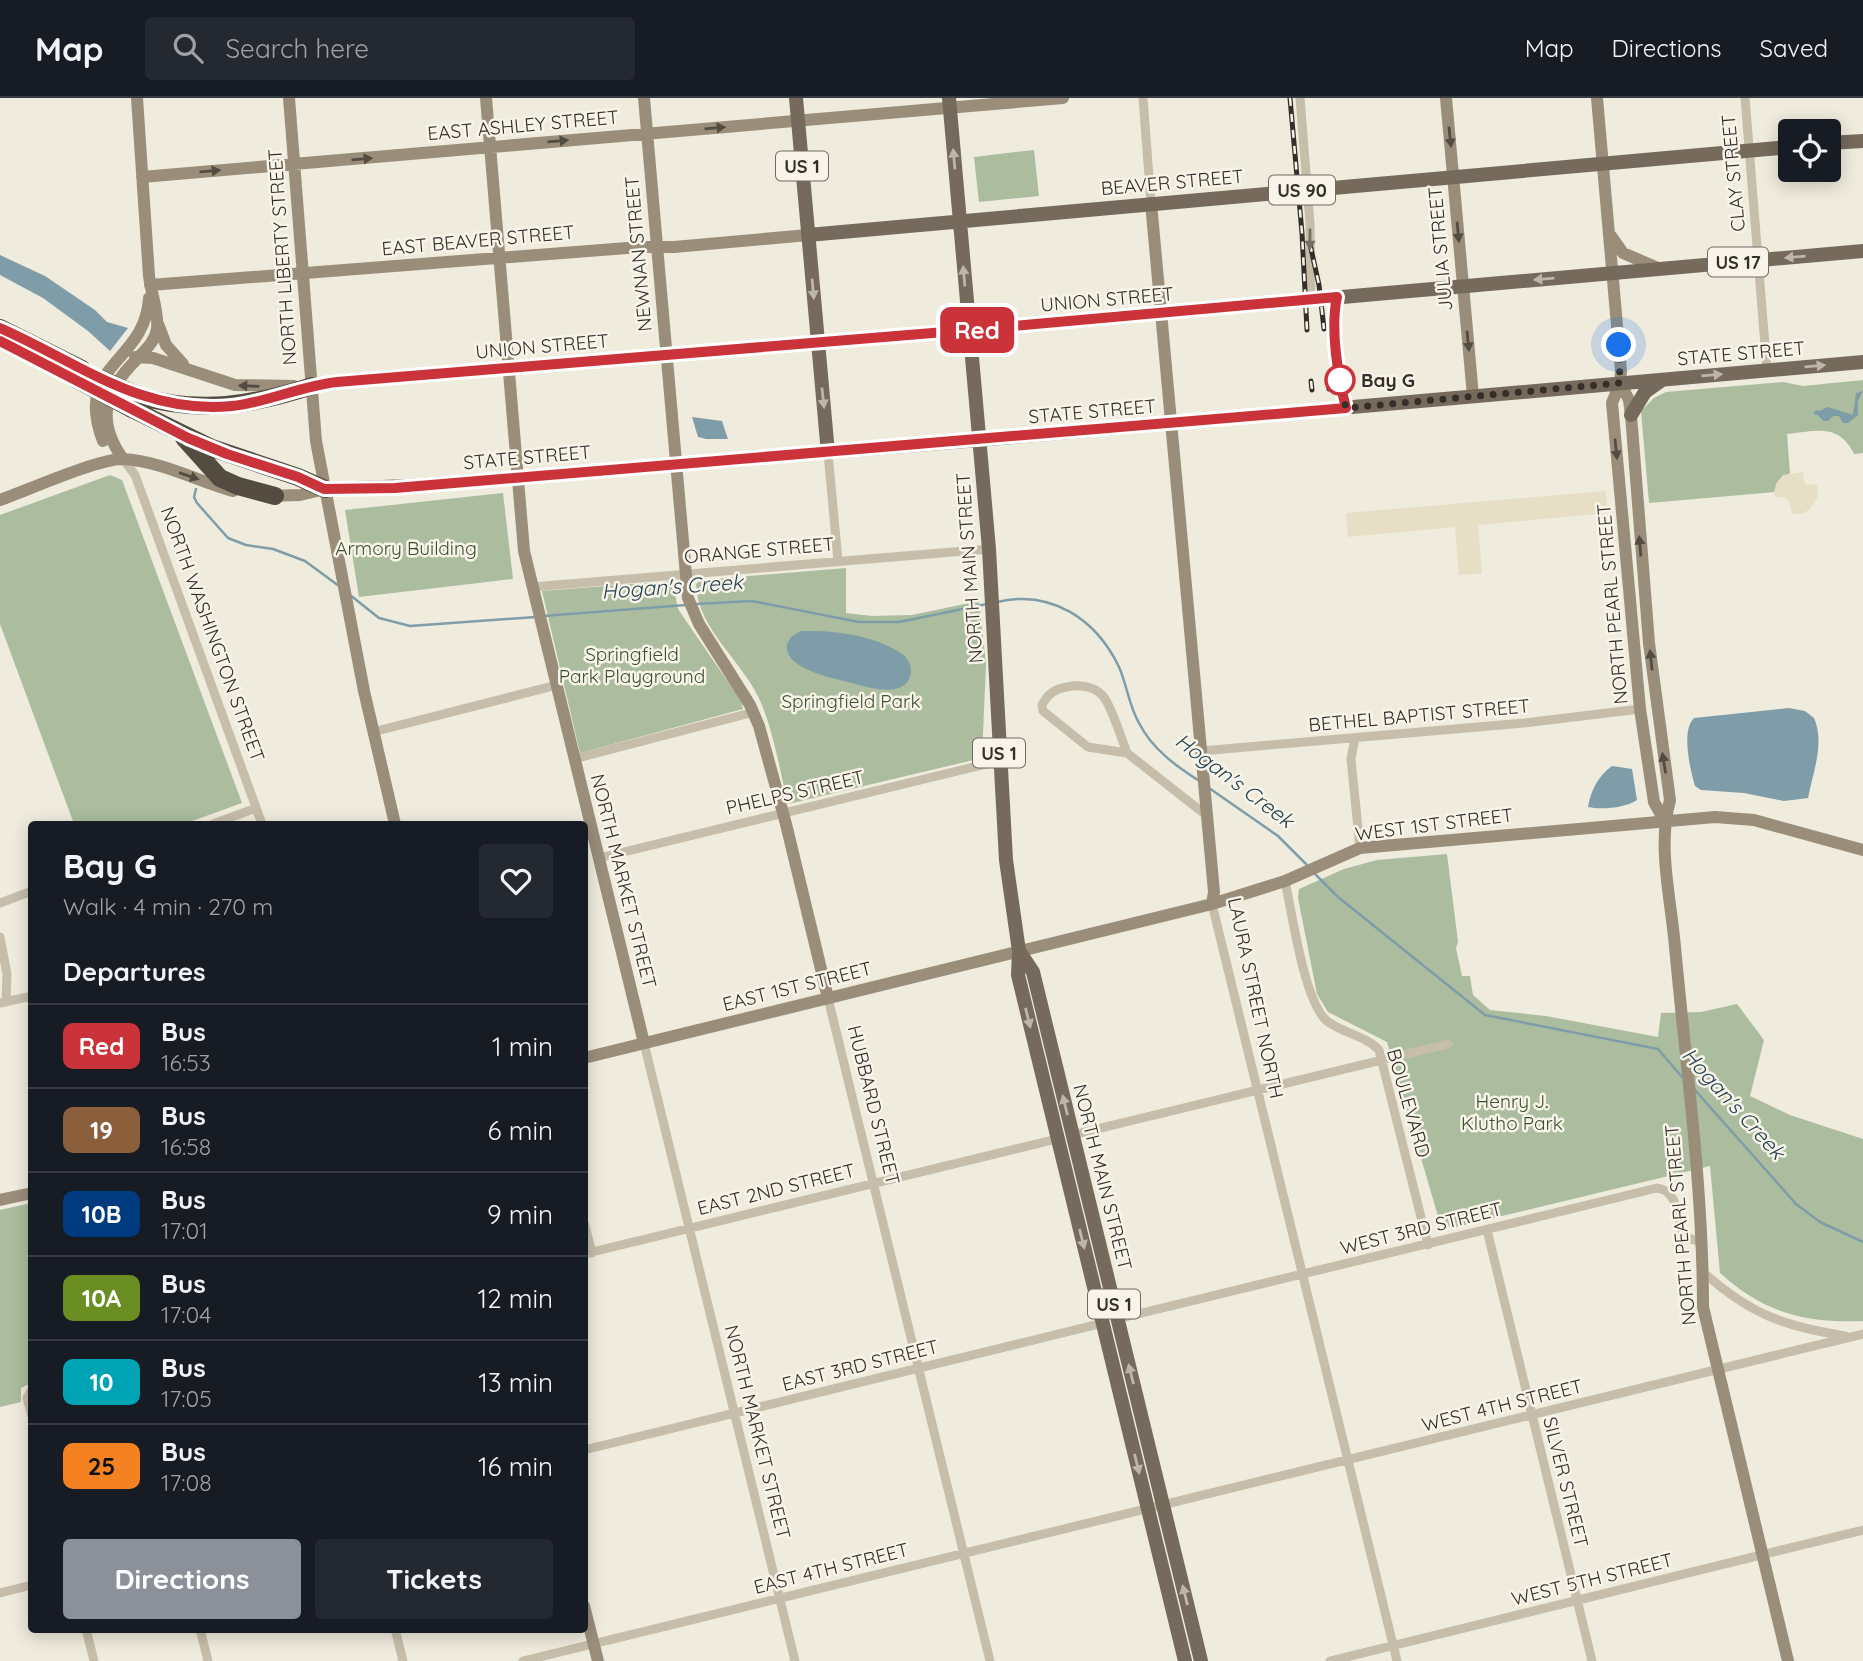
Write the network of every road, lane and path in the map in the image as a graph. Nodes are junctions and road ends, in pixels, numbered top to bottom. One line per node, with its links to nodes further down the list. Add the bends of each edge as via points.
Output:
1 (137, 98): 23 (street, NORTH WASHINGTON STREET)
2 (289, 98): 21 (street, NORTH LIBERTY STREET)
3 (486, 98): 17 (street, NORTH MARKET STREET)
4 (644, 98): 14 (street, NEWNAN STREET)
5 (796, 98): 13 (main road, US 1)
6 (1063, 98): 12 (street, EAST ASHLEY STREET)
7 (1143, 98): 25 (street)
8 (1300, 98): 24 (street)
9 (1446, 98): 22 (street, JULIA STREET, one-way to 22)
10 (1597, 98): 20 (street, NORTH PEARL STREET)
11 (1745, 98): 19 (street, CLAY STREET)
12 (949, 103): 13 (street, EAST ASHLEY STREET); 26 (main road, NORTH MAIN STREET / US 1, one-way to 12)
13 (797, 121): 14 (street, EAST ASHLEY STREET, one-way to 13); 28 (main road, US 1)
14 (647, 134): 17 (street, EAST ASHLEY STREET, one-way to 14); 29 (street, NEWNAN STREET)
15 (1863, 141): 16 (main road)
16 (1841, 143)
17 (490, 147): 21 (street, EAST ASHLEY STREET, one-way to 17); 31 (street, NORTH MARKET STREET)
18 (1778, 148): 19 (main road, BEAVER STREET / US 90)
19 (1749, 150): 20 (main road, BEAVER STREET / US 90); 32 (street, CLAY STREET)
20 (1603, 163): 22 (main road, BEAVER STREET / US 90); 27 (street, NORTH PEARL STREET)
21 (294, 164): 23 (street, EAST ASHLEY STREET, one-way to 21); 34 (street, NORTH LIBERTY STREET)
22 (1454, 176): 24 (main road, BEAVER STREET / US 90); 37 (street, JULIA STREET, one-way to 37)
23 (142, 177): 36 (street, NORTH WASHINGTON STREET)
24 (1308, 189): 25 (main road, BEAVER STREET / US 90); 38 (street, one-way to 38)
25 (1151, 203): 26 (main road, BEAVER STREET / US 90); 39 (street, LAURA STREET NORTH)
26 (960, 221): 28 (main road, BEAVER STREET / US 90); 42 (main road, NORTH MAIN STREET / US 1, one-way to 26)
27 (1609, 230): 33 (street, via 1623,253); 35 (street, NORTH PEARL STREET)
28 (808, 235): 29 (street, EAST BEAVER STREET); 44 (main road, US 1, one-way to 44)
29 (657, 247): 31 (street, EAST BEAVER STREET); 45 (street, NEWNAN STREET)
30 (1863, 251): 32 (main road, UNION STREET / US 17, one-way to 32)
31 (499, 258): 34 (street, EAST BEAVER STREET); 50 (street, NORTH MARKET STREET)
32 (1759, 260): 33 (main road, UNION STREET / US 17); 51 (street, CLAY STREET)
33 (1658, 269): 35 (main road, UNION STREET / US 17)
34 (303, 273): 36 (street, EAST BEAVER STREET); 55 (street, NORTH LIBERTY STREET)
35 (1612, 273): 37 (main road, UNION STREET / US 17, one-way to 37); 54 (street, NORTH PEARL STREET)
36 (150, 285): 40 (street, NORTH WASHINGTON STREET); 48 (street, NORTH WASHINGTON STREET, via 143,326)
37 (1463, 287): 38 (main road, UNION STREET / US 17); 56 (street, JULIA STREET, one-way to 56)
38 (1311, 300): 39 (main road, UNION STREET / US 17)
39 (1162, 313): 42 (main road, UNION STREET / US 17); 59 (street, LAURA STREET NORTH)
40 (156, 319): 46 (street, NORTH WASHINGTON STREET, via 156,335); 49 (street, UNION STREET, via 168,348)
41 (0, 328): 52 (highway)
42 (969, 330): 44 (main road, UNION STREET / US 17); 61 (main road, NORTH MAIN STREET / US 1)
43 (0, 341): 52 (highway)
44 (818, 342): 45 (main road, UNION STREET); 62 (main road, US 1, one-way to 62)
45 (667, 355): 50 (main road, UNION STREET); 64 (street, NEWNAN STREET)
46 (139, 357): 48 (street, UNION STREET); 49 (street, UNION STREET); 63 (street, NORTH WASHINGTON STREET, via 113,389 106,413 111,440)
47 (1863, 362): 51 (main road, STATE STREET, one-way to 47)
48 (116, 363): 63 (street, NORTH WASHINGTON STREET, via 99,385 94,411 106,446)
49 (189, 368): 55 (street, UNION STREET, one-way to 49, via 239,386)
50 (508, 368): 55 (main road, UNION STREET); 65 (street, NORTH MARKET STREET)
51 (1768, 370): 53 (main road, STATE STREET, one-way to 51)
52 (79, 374): 57 (highway, bridge)
53 (1666, 379): 54 (main road, STATE STREET); 58 (main road, via 1645,392)
54 (1620, 383): 56 (main road, STATE STREET); 58 (street, NORTH PEARL STREET); 74 (street, NORTH PEARL STREET, one-way to 74, via 1612,403)
55 (312, 386): 57 (highway, via 229,406); 66 (street, NORTH LIBERTY STREET)
56 (1473, 396): 59 (main road, STATE STREET)
57 (136, 402): 60 (highway)
58 (1631, 415): 85 (street, NORTH PEARL STREET, one-way to 58, via 1670,800 1648,634)
59 (1171, 423): 61 (main road, STATE STREET); 78 (street, LAURA STREET NORTH)
60 (176, 431): 66 (highway); 67 (highway, via 220,478)
61 (979, 440): 62 (main road, STATE STREET); 69 (main road, NORTH MAIN STREET / US 1)
62 (828, 453): 64 (main road, STATE STREET); 70 (street)
63 (123, 459): 67 (street, one-way to 67, via 238,492); 68 (street); 82 (street, NORTH WASHINGTON STREET, via 135,475)
64 (676, 465): 65 (main road, STATE STREET); 71 (street, NEWNAN STREET)
65 (518, 477): 66 (main road, STATE STREET); 72 (street, NORTH MARKET STREET, via 520,522)
66 (324, 489): 67 (street); 76 (street, NORTH LIBERTY STREET)
67 (275, 496)
68 (0, 500)
69 (989, 549): 70 (street, ORANGE STREET); 81 (main road, NORTH MAIN STREET / US 1)
70 (838, 561): 71 (street, ORANGE STREET)
71 (685, 574): 72 (street, ORANGE STREET); 75 (street, HUBBARD STREET, via 693,612)
72 (532, 587): 73 (street, NORTH MARKET STREET)
73 (557, 685): 76 (street); 80 (street, NORTH MARKET STREET)
74 (1640, 709): 77 (street, BETHEL BAPTIST STREET); 85 (street, NORTH PEARL STREET, via 1654,802)
75 (754, 712): 80 (street); 83 (street, HUBBARD STREET)
76 (373, 732): 88 (street, NORTH LIBERTY STREET)
77 (1355, 738): 78 (street, BETHEL BAPTIST STREET); 89 (street, via 1351,759)
78 (1201, 751): 84 (street, LAURA STREET NORTH)
79 (1127, 753): 79 (street, via 1088,747 1043,711 1042,705 1055,689 1076,685 1103,695); 84 (street)
80 (574, 760): 91 (street, NORTH MARKET STREET)
81 (999, 761): 83 (street, PHELPS STREET); 97 (main road, NORTH MAIN STREET / US 1)
82 (256, 808): 86 (street); 87 (street, NORTH WASHINGTON STREET)
83 (782, 813): 91 (street, PHELPS STREET); 99 (street, HUBBARD STREET)
84 (1206, 815): 95 (street, LAURA STREET NORTH)
85 (1664, 820): 89 (street, WEST 1ST STREET); 90 (street, WEST 1ST STREET, via 1754,820); 113 (street, NORTH PEARL STREET)
86 (221, 821)
87 (261, 821)
88 (393, 821)
89 (1360, 848): 92 (street, WEST 1ST STREET)
90 (1863, 850)
91 (599, 858): 101 (street, NORTH MARKET STREET)
92 (1285, 881): 95 (street, WEST 1ST STREET); 104 (street, BOULEVARD, via 1318,1012 1328,1023 1373,1044)
93 (28, 892): 94 (street)
94 (0, 903)
95 (1212, 904): 97 (street, WEST 1ST STREET); 105 (street, LAURA STREET NORTH)
96 (0, 937): 100 (street, via 8,974)
97 (1019, 951): 99 (street, EAST 1ST STREET); 106 (main road, NORTH MAIN STREET / US 1, one-way to 97, via 1033,972); 107 (main road, NORTH MAIN STREET / US 1, one-way to 107, via 1018,975)
98 (28, 997): 100 (street)
99 (828, 998): 101 (street, EAST 1ST STREET); 108 (street, HUBBARD STREET)
100 (3, 1002)
101 (644, 1043): 103 (street, EAST 1ST STREET); 111 (street, NORTH MARKET STREET)
102 (1448, 1044): 104 (street)
103 (588, 1057)
104 (1382, 1060): 105 (street); 114 (street, BOULEVARD)
105 (1256, 1091): 106 (street); 117 (street, LAURA STREET NORTH)
106 (1072, 1135): 118 (main road, NORTH MAIN STREET / US 1)
107 (1057, 1139): 108 (street, EAST 2ND STREET); 118 (main road, NORTH MAIN STREET / US 1, one-way to 118)
108 (873, 1184): 111 (street, EAST 2ND STREET); 121 (street, HUBBARD STREET)
109 (28, 1194): 110 (street)
110 (0, 1200)
111 (689, 1228): 115 (street, EAST 2ND STREET); 123 (street, NORTH MARKET STREET)
112 (1487, 1230): 113 (street, WEST 3RD STREET, via 1658,1188 1672,1194 1683,1236); 114 (street, WEST 3RD STREET); 124 (street, SILVER STREET)
113 (1700, 1242): 116 (street, NORTH PEARL STREET)
114 (1428, 1245): 117 (street, WEST 3RD STREET)
115 (588, 1253)
116 (1703, 1272): 120 (street, via 1764,1315 1789,1325); 122 (street, NORTH PEARL STREET, via 1705,1318)
117 (1303, 1275): 118 (street, WEST 3RD STREET); 126 (street, LAURA STREET NORTH)
118 (1110, 1321): 121 (street, EAST 3RD STREET); 127 (main road, NORTH MAIN STREET / US 1, one-way to 118); 128 (main road, NORTH MAIN STREET / US 1, one-way to 128)
119 (1863, 1334): 120 (street, WEST 4TH STREET)
120 (1851, 1337): 122 (street, WEST 4TH STREET)
121 (919, 1369): 123 (street, EAST 3RD STREET); 130 (street, HUBBARD STREET)
122 (1717, 1370): 124 (street, WEST 4TH STREET); 131 (street, NORTH PEARL STREET)
123 (734, 1413): 125 (street, EAST 3RD STREET); 134 (street, NORTH MARKET STREET)
124 (1532, 1416): 126 (street, WEST 4TH STREET); 135 (street, SILVER STREET)
125 (588, 1449)
126 (1348, 1460): 127 (street, WEST 4TH STREET); 141 (street, LAURA STREET NORTH)
127 (1163, 1505): 128 (street, WEST 4TH STREET); 150 (main road, NORTH MAIN STREET / US 1, one-way to 127)
128 (1148, 1509): 130 (street, EAST 4TH STREET); 149 (main road, NORTH MAIN STREET / US 1)
129 (1863, 1530): 131 (street, WEST 5TH STREET)
130 (964, 1554): 134 (street, EAST 4TH STREET); 148 (street, HUBBARD STREET)
131 (1762, 1555): 135 (street, WEST 5TH STREET); 154 (street, NORTH PEARL STREET)
132 (28, 1586): 133 (street)
133 (0, 1593)
134 (779, 1599): 140 (street, EAST 4TH STREET); 147 (street, NORTH MARKET STREET)
135 (1577, 1601): 141 (street, WEST 5TH STREET); 153 (street, SILVER STREET)
136 (588, 1621): 140 (street)
137 (87, 1633): 142 (street)
138 (201, 1633): 143 (street)
139 (396, 1633): 144 (street)
140 (594, 1643): 145 (street, EAST 4TH STREET); 146 (street)
141 (1393, 1645): 151 (street, WEST 5TH STREET); 152 (street, LAURA STREET NORTH)
142 (94, 1661)
143 (208, 1661)
144 (403, 1661)
145 (523, 1661)
146 (598, 1661)
147 (795, 1661)
148 (990, 1661)
149 (1185, 1661)
150 (1201, 1661)
151 (1330, 1661)
152 (1396, 1661)
153 (1592, 1661)
154 (1788, 1661)

